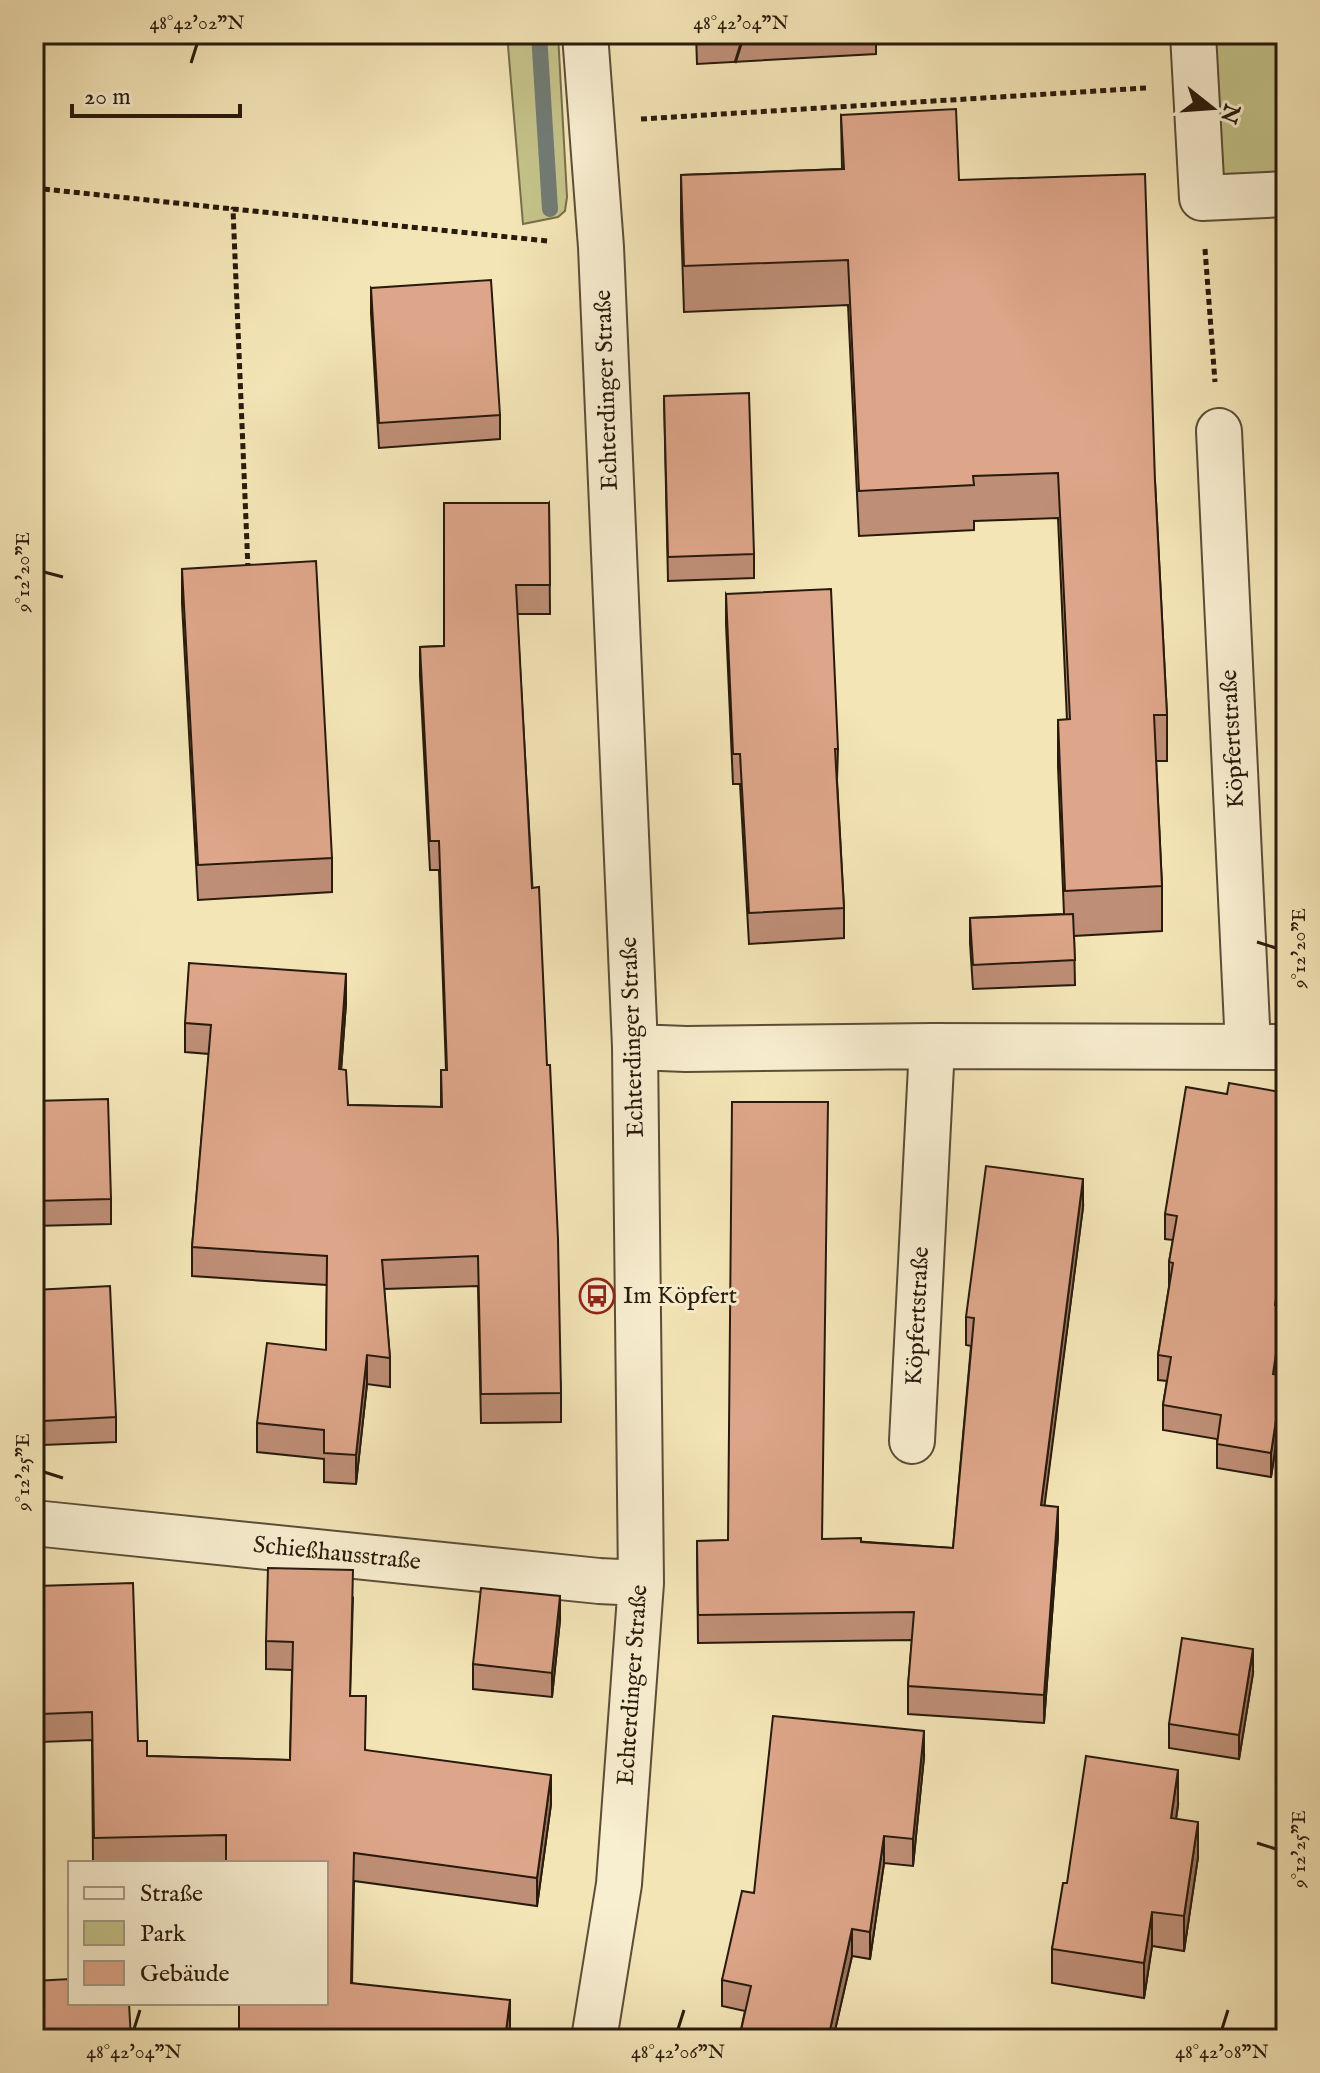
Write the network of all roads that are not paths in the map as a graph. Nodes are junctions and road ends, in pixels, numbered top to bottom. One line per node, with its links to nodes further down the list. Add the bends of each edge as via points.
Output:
1 (585, 34): 6 (street, Echterdinger Straße, via 601,247)
2 (1193, 34): 3 (street, via 1202,198)
3 (1286, 194)
4 (1219, 431): 7 (street, Köpfertstraße)
5 (932, 1046): 6 (street, Köpfertstraße); 7 (street, Köpfertstraße); 8 (street, Köpfertstraße)
6 (635, 1047): 10 (street, Echterdinger Straße)
7 (1267, 1047)
8 (912, 1441)
9 (34, 1523): 10 (street, Schießhausstraße)
10 (641, 1583): 11 (street, Echterdinger Straße, via 619,1884)
11 (594, 2039)

